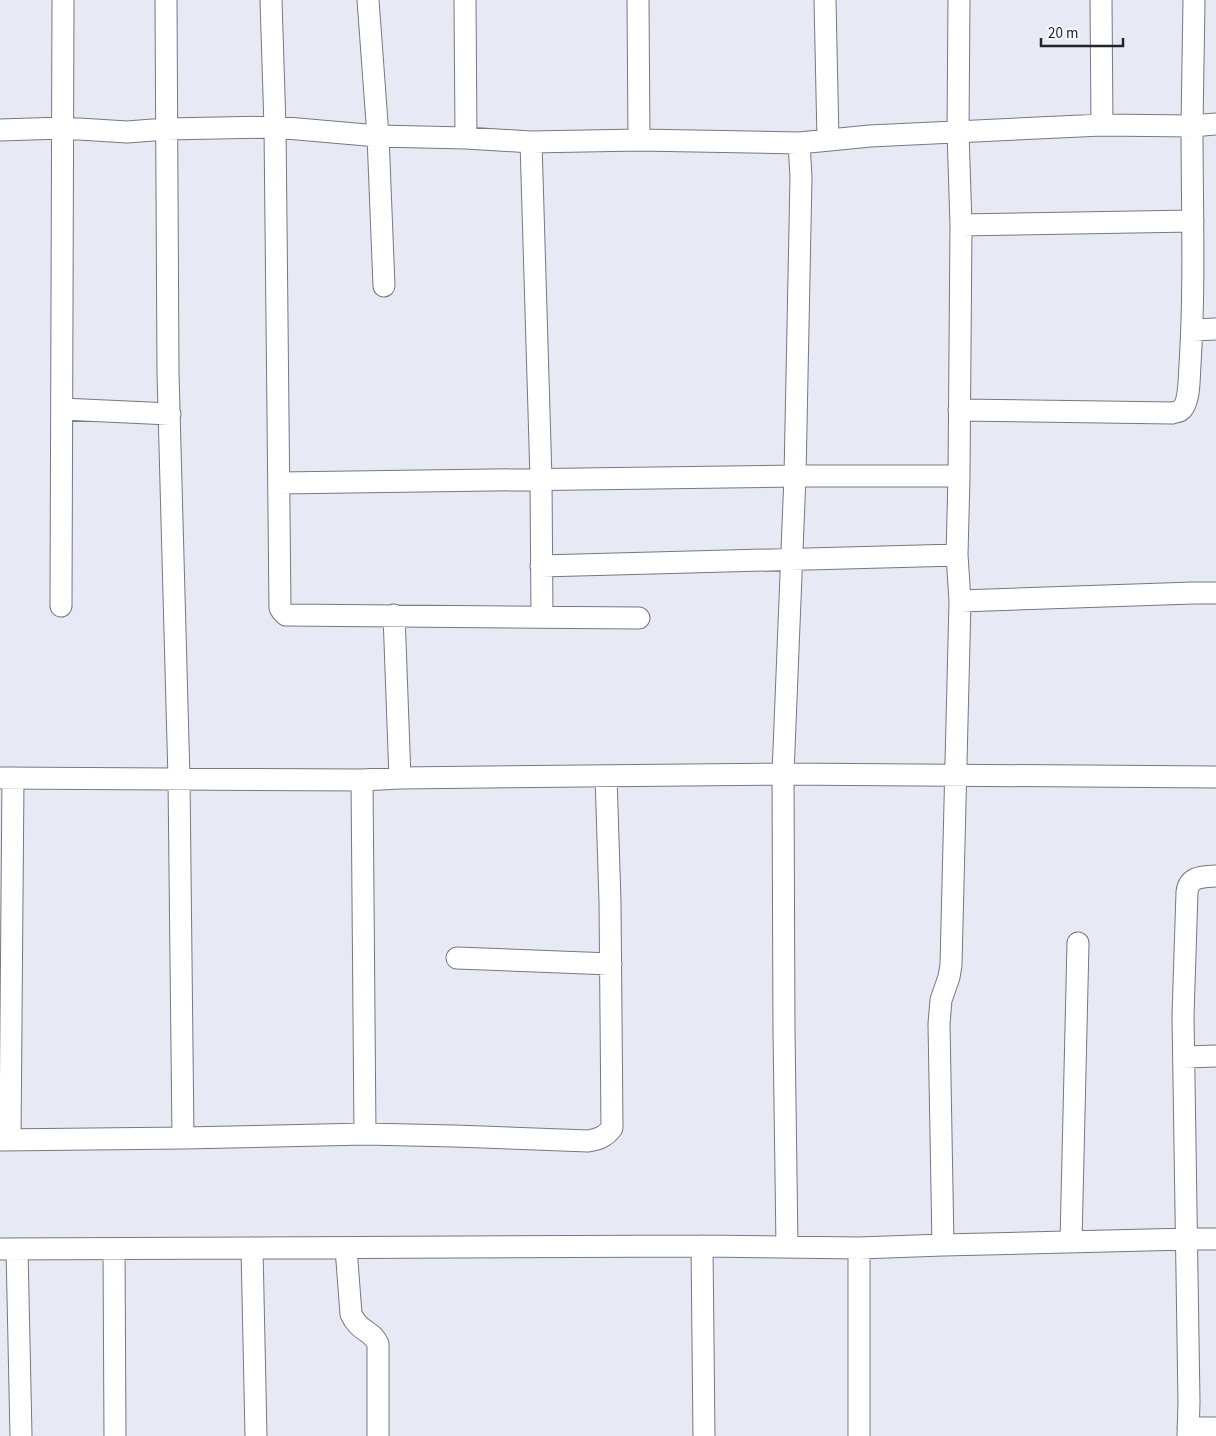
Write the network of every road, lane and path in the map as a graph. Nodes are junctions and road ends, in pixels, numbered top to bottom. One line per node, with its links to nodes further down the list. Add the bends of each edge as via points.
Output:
1 (63, 0): 15 (street)
2 (166, 0): 16 (street)
3 (271, 0): 14 (street)
4 (368, 0): 19 (street)
5 (465, 0): 20 (street)
6 (638, 0): 21 (street)
7 (825, 0): 22 (street)
8 (959, 0): 18 (street)
9 (1101, 0): 12 (street)
10 (1194, 0): 13 (street)
11 (1216, 124): 13 (street)
12 (1102, 125): 13 (street); 18 (street)
13 (1192, 126): 25 (street)
14 (275, 127): 16 (street); 19 (street); 36 (street)
15 (63, 128): 16 (street, via 127,132); 17 (street); 30 (street)
16 (166, 129): 32 (street)
17 (0, 130)
18 (958, 132): 22 (street); 26 (street)
19 (378, 136): 20 (street); 27 (street)
20 (466, 138): 23 (street)
21 (639, 140): 23 (street); 24 (street)
22 (828, 140): 24 (street)
23 (531, 142): 35 (street)
24 (799, 143): 33 (street)
25 (1192, 221): 26 (street); 29 (street)
26 (961, 225): 31 (street)
27 (384, 286)
28 (1216, 329): 29 (street)
29 (1192, 330): 31 (street, via 1188,395 1178,412)
30 (62, 409): 32 (street); 42 (street)
31 (959, 410): 34 (street)
32 (170, 414): 52 (street)
33 (795, 476): 34 (street); 35 (street); 38 (street)
34 (959, 476): 37 (street)
35 (541, 480): 36 (street); 39 (street)
36 (280, 483): 43 (street, via 282,611 286,615)
37 (957, 555): 38 (street); 41 (street)
38 (792, 560): 39 (street); 46 (street)
39 (541, 566): 44 (street)
40 (1216, 593): 41 (street)
41 (960, 601): 47 (street)
42 (60, 606)
43 (394, 616): 44 (street); 51 (street)
44 (542, 617): 45 (street)
45 (639, 618)
46 (783, 774): 47 (street); 48 (street); 68 (street)
47 (955, 774): 49 (street); 66 (street, via 951,965 941,1000 939,1024)
48 (606, 776): 51 (street); 57 (street)
49 (1216, 777)
50 (7, 778): 52 (street); 62 (street)
51 (400, 778): 53 (street)
52 (179, 779): 53 (street); 61 (street)
53 (362, 780): 60 (street)
54 (1216, 876): 59 (street, via 1193,879 1186,892)
55 (1078, 943): 65 (street)
56 (457, 958): 57 (street)
57 (611, 964): 60 (street, via 612,1128 600,1139)
58 (1216, 1056): 59 (street)
59 (1184, 1057): 63 (street)
60 (365, 1134): 61 (street)
61 (183, 1138): 62 (street)
62 (5, 1140)
63 (1186, 1239): 64 (street); 65 (street); 75 (street)
64 (1216, 1240)
65 (1071, 1242): 66 (street)
66 (943, 1245): 71 (street)
67 (702, 1246): 68 (street); 70 (street); 80 (street)
68 (787, 1247): 71 (street)
69 (252, 1248): 70 (street); 73 (street); 78 (street)
70 (346, 1248): 79 (street, via 351,1314 355,1323 378,1344)
71 (860, 1248): 81 (street)
72 (8, 1249): 73 (street); 76 (street)
73 (114, 1249): 77 (street)
74 (1216, 1428): 75 (street)
75 (1188, 1432)
76 (21, 1436)
77 (115, 1436)
78 (256, 1436)
79 (378, 1436)
80 (704, 1436)
81 (858, 1436)

